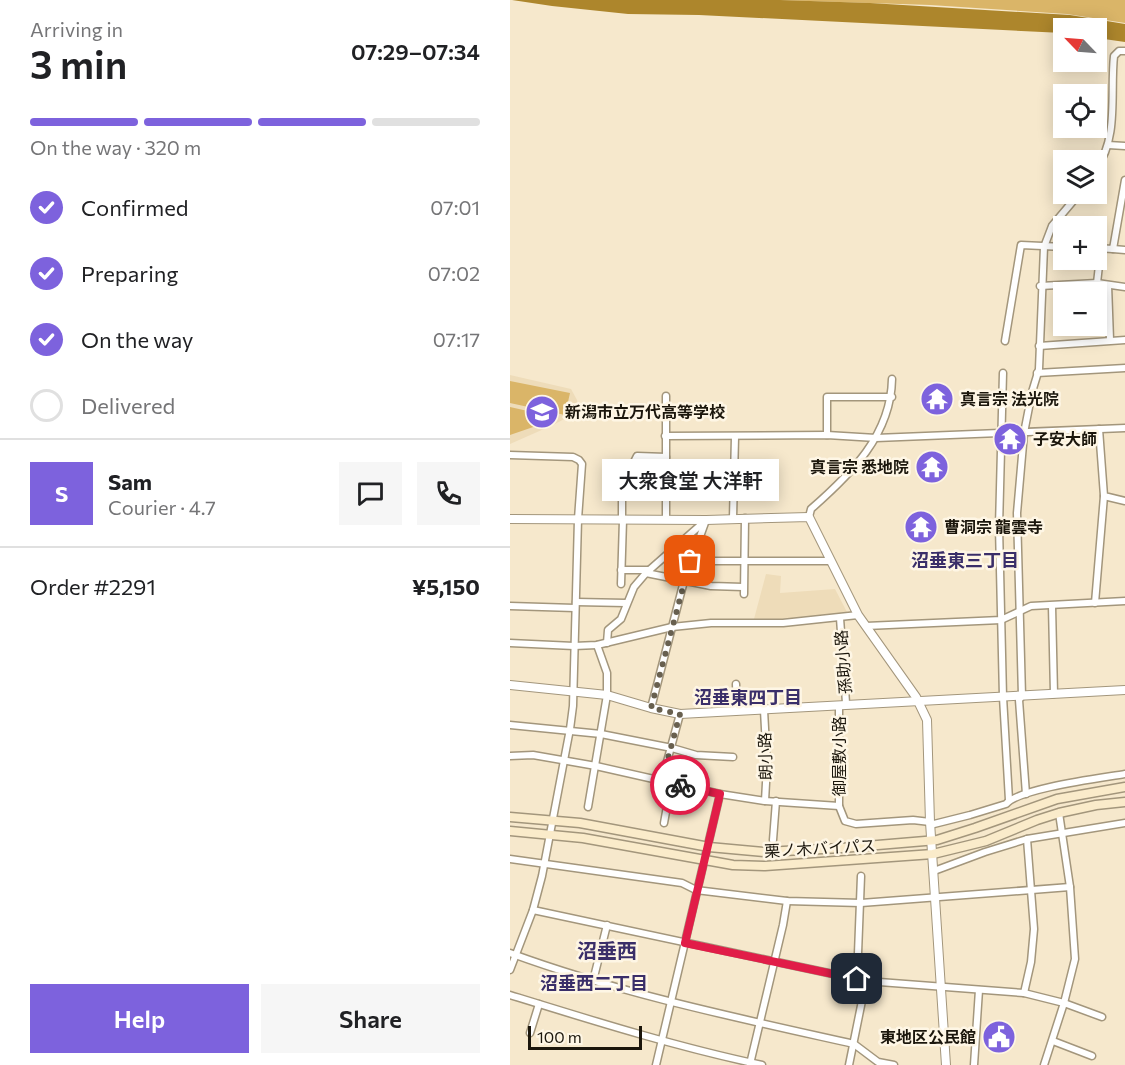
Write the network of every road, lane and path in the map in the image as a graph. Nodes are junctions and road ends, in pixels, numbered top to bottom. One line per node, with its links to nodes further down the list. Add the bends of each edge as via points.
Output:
1 (1125, 51): 2 (street, via 1114,56)
2 (1107, 144): 3 (street); 4 (street)
3 (1125, 146)
4 (1105, 150)
5 (1125, 180): 10 (street)
6 (1071, 204): 7 (street, via 1052,226)
7 (1044, 247): 8 (street); 14 (street); 18 (street, via 1021,245)
8 (1053, 247)
9 (1107, 249): 10 (street)
10 (1113, 249): 11 (street)
11 (1125, 250)
12 (1053, 285): 14 (street)
13 (1108, 285): 15 (street); 16 (street)
14 (1040, 286): 19 (street)
15 (1125, 287)
16 (1110, 340): 17 (street); 19 (street)
17 (1125, 340)
18 (1005, 341)
19 (1039, 346): 22 (street)
20 (1125, 368): 22 (street)
21 (1003, 373): 29 (street)
22 (1037, 373): 28 (street)
23 (892, 379): 25 (street)
24 (666, 396): 31 (street)
25 (892, 397): 30 (street, via 827,397); 33 (street)
26 (1125, 428): 27 (street)
27 (1099, 429): 28 (street); 36 (street)
28 (1024, 433): 29 (street); 59 (street, via 1017,513)
29 (1002, 434): 33 (street); 62 (street)
30 (827, 435): 32 (street); 33 (street)
31 (665, 436): 32 (street); 35 (street)
32 (735, 437): 39 (street)
33 (876, 438): 38 (street)
34 (510, 455): 42 (street, via 579,460 582,464)
35 (666, 457): 43 (street); 44 (street, via 637,456 622,486)
36 (1104, 496): 37 (street); 55 (street)
37 (1125, 501)
38 (808, 517): 40 (street); 48 (street)
39 (733, 518): 40 (street); 45 (street)
40 (745, 518): 47 (street)
41 (510, 519): 42 (street)
42 (578, 519): 44 (street); 56 (street)
43 (666, 519): 44 (street); 45 (street)
44 (623, 520): 49 (street)
45 (706, 520): 46 (street); 50 (street)
46 (690, 561): 47 (street); 51 (street)
47 (744, 561): 48 (street); 51 (street, via 743,590)
48 (830, 561): 60 (street)
49 (621, 570): 50 (street); 52 (street)
50 (648, 571): 51 (street); 54 (street)
51 (684, 581): 64 (street)
52 (621, 584)
53 (1125, 601): 55 (street)
54 (626, 603): 56 (street); 65 (street, via 621,619 608,630)
55 (1095, 603): 58 (street)
56 (575, 605): 57 (street); 68 (street)
57 (510, 606)
58 (1052, 606): 59 (street); 73 (street)
59 (1020, 610): 62 (street); 76 (street)
60 (858, 615): 61 (street); 63 (street)
61 (840, 618): 64 (street); 78 (street, 孫助小路)
62 (1001, 620): 63 (street); 75 (street)
63 (866, 626): 77 (street)
64 (672, 627): 65 (street); 80 (street)
65 (607, 643): 67 (street)
66 (510, 644): 68 (street)
67 (597, 645): 68 (street); 74 (street, via 607,674)
68 (574, 646): 72 (street)
69 (736, 684): 82 (street)
70 (510, 685): 72 (street)
71 (1125, 690): 73 (street)
72 (573, 691): 74 (street); 85 (street)
73 (1054, 694): 76 (street)
74 (607, 695): 80 (street); 86 (street)
75 (1003, 696): 76 (street); 77 (street); 98 (street)
76 (1022, 696): 97 (street, via 1019,700)
77 (918, 702): 78 (street); 108 (street, via 927,720)
78 (848, 705): 79 (street)
79 (839, 706): 81 (street); 102 (street, 御屋敷小路)
80 (651, 708): 83 (street)
81 (764, 710): 82 (street); 99 (street, 朗小路)
82 (737, 711): 83 (street)
83 (680, 714): 87 (street)
84 (510, 725): 85 (street)
85 (570, 729): 86 (street); 90 (street)
86 (601, 734): 87 (street); 91 (street)
87 (672, 748): 89 (street, via 696,755); 93 (street)
88 (510, 756): 90 (street, via 533,755)
89 (733, 757)
90 (565, 761): 91 (street); 106 (street)
91 (596, 766): 93 (street); 103 (street)
92 (1125, 774): 97 (street)
93 (662, 780): 94 (street)
94 (671, 783): 96 (street); 107 (street)
95 (1125, 787): 115 (main road, 栗ノ木バイパス, via 1057,799)
96 (720, 794): 99 (street); 116 (street)
97 (1026, 794): 98 (street)
98 (1009, 800): 108 (street, via 970,815)
99 (765, 801): 100 (street)
100 (776, 801): 102 (street); 114 (street)
101 (1125, 802): 104 (main road, 栗ノ木バイパス)
102 (839, 806): 108 (street, via 845,821 856,824 913,820)
103 (588, 807)
104 (1059, 813): 111 (street); 117 (main road, 栗ノ木バイパス, via 986,841)
105 (510, 817): 106 (main road, 栗ノ木バイパス)
106 (552, 819): 112 (street); 116 (main road, 栗ノ木バイパス)
107 (664, 823)
108 (930, 823): 115 (street)
109 (1125, 824): 111 (street)
110 (510, 831): 112 (main road, 栗ノ木バイパス)
111 (1063, 832): 113 (street); 123 (street)
112 (550, 833): 119 (main road, 栗ノ木バイパス); 120 (street)
113 (1027, 839): 121 (street); 125 (street)
114 (772, 840)
115 (932, 841): 116 (main road, 栗ノ木バイパス, via 764,852); 117 (street)
116 (709, 847): 119 (street)
117 (933, 854): 119 (main road, 栗ノ木バイパス, via 765,866); 121 (street)
118 (510, 859): 120 (street)
119 (705, 860): 124 (street)
120 (545, 862): 124 (street, via 682,883); 129 (street)
121 (934, 871): 126 (street)
122 (861, 876): 128 (street)
123 (1070, 887): 125 (street); 143 (street, via 1075,959)
124 (696, 890): 127 (street); 131 (street)
125 (1031, 891): 126 (street); 140 (street, via 1034,929)
126 (936, 898): 128 (street); 138 (street)
127 (787, 901): 128 (street); 133 (street)
128 (861, 903): 135 (street)
129 (533, 910): 130 (street); 132 (street)
130 (607, 925): 131 (street); 136 (street)
131 (685, 943): 133 (street); 142 (street)
132 (513, 954): 134 (street); 136 (street)
133 (774, 961): 135 (street); 146 (street)
134 (510, 969)
135 (857, 979): 137 (street)
136 (593, 981): 142 (street)
137 (866, 981): 138 (street); 150 (street)
138 (941, 986): 139 (street); 157 (street)
139 (980, 990): 140 (street); 158 (street)
140 (1024, 993): 143 (street)
141 (510, 995): 144 (street)
142 (671, 1002): 146 (street); 148 (street)
143 (1064, 1003): 145 (street); 149 (street)
144 (539, 1004): 147 (street); 148 (street)
145 (1102, 1017)
146 (760, 1023): 150 (street); 152 (street)
147 (530, 1034)
148 (662, 1041): 152 (street); 153 (street)
149 (1053, 1041): 151 (street); 159 (street)
150 (854, 1044): 155 (street); 156 (street, via 878,1062)
151 (1092, 1056)
152 (750, 1064): 154 (street)
153 (656, 1065)
154 (762, 1065)
155 (849, 1065)
156 (894, 1065)
157 (946, 1065)
158 (974, 1065)
159 (1044, 1065)

